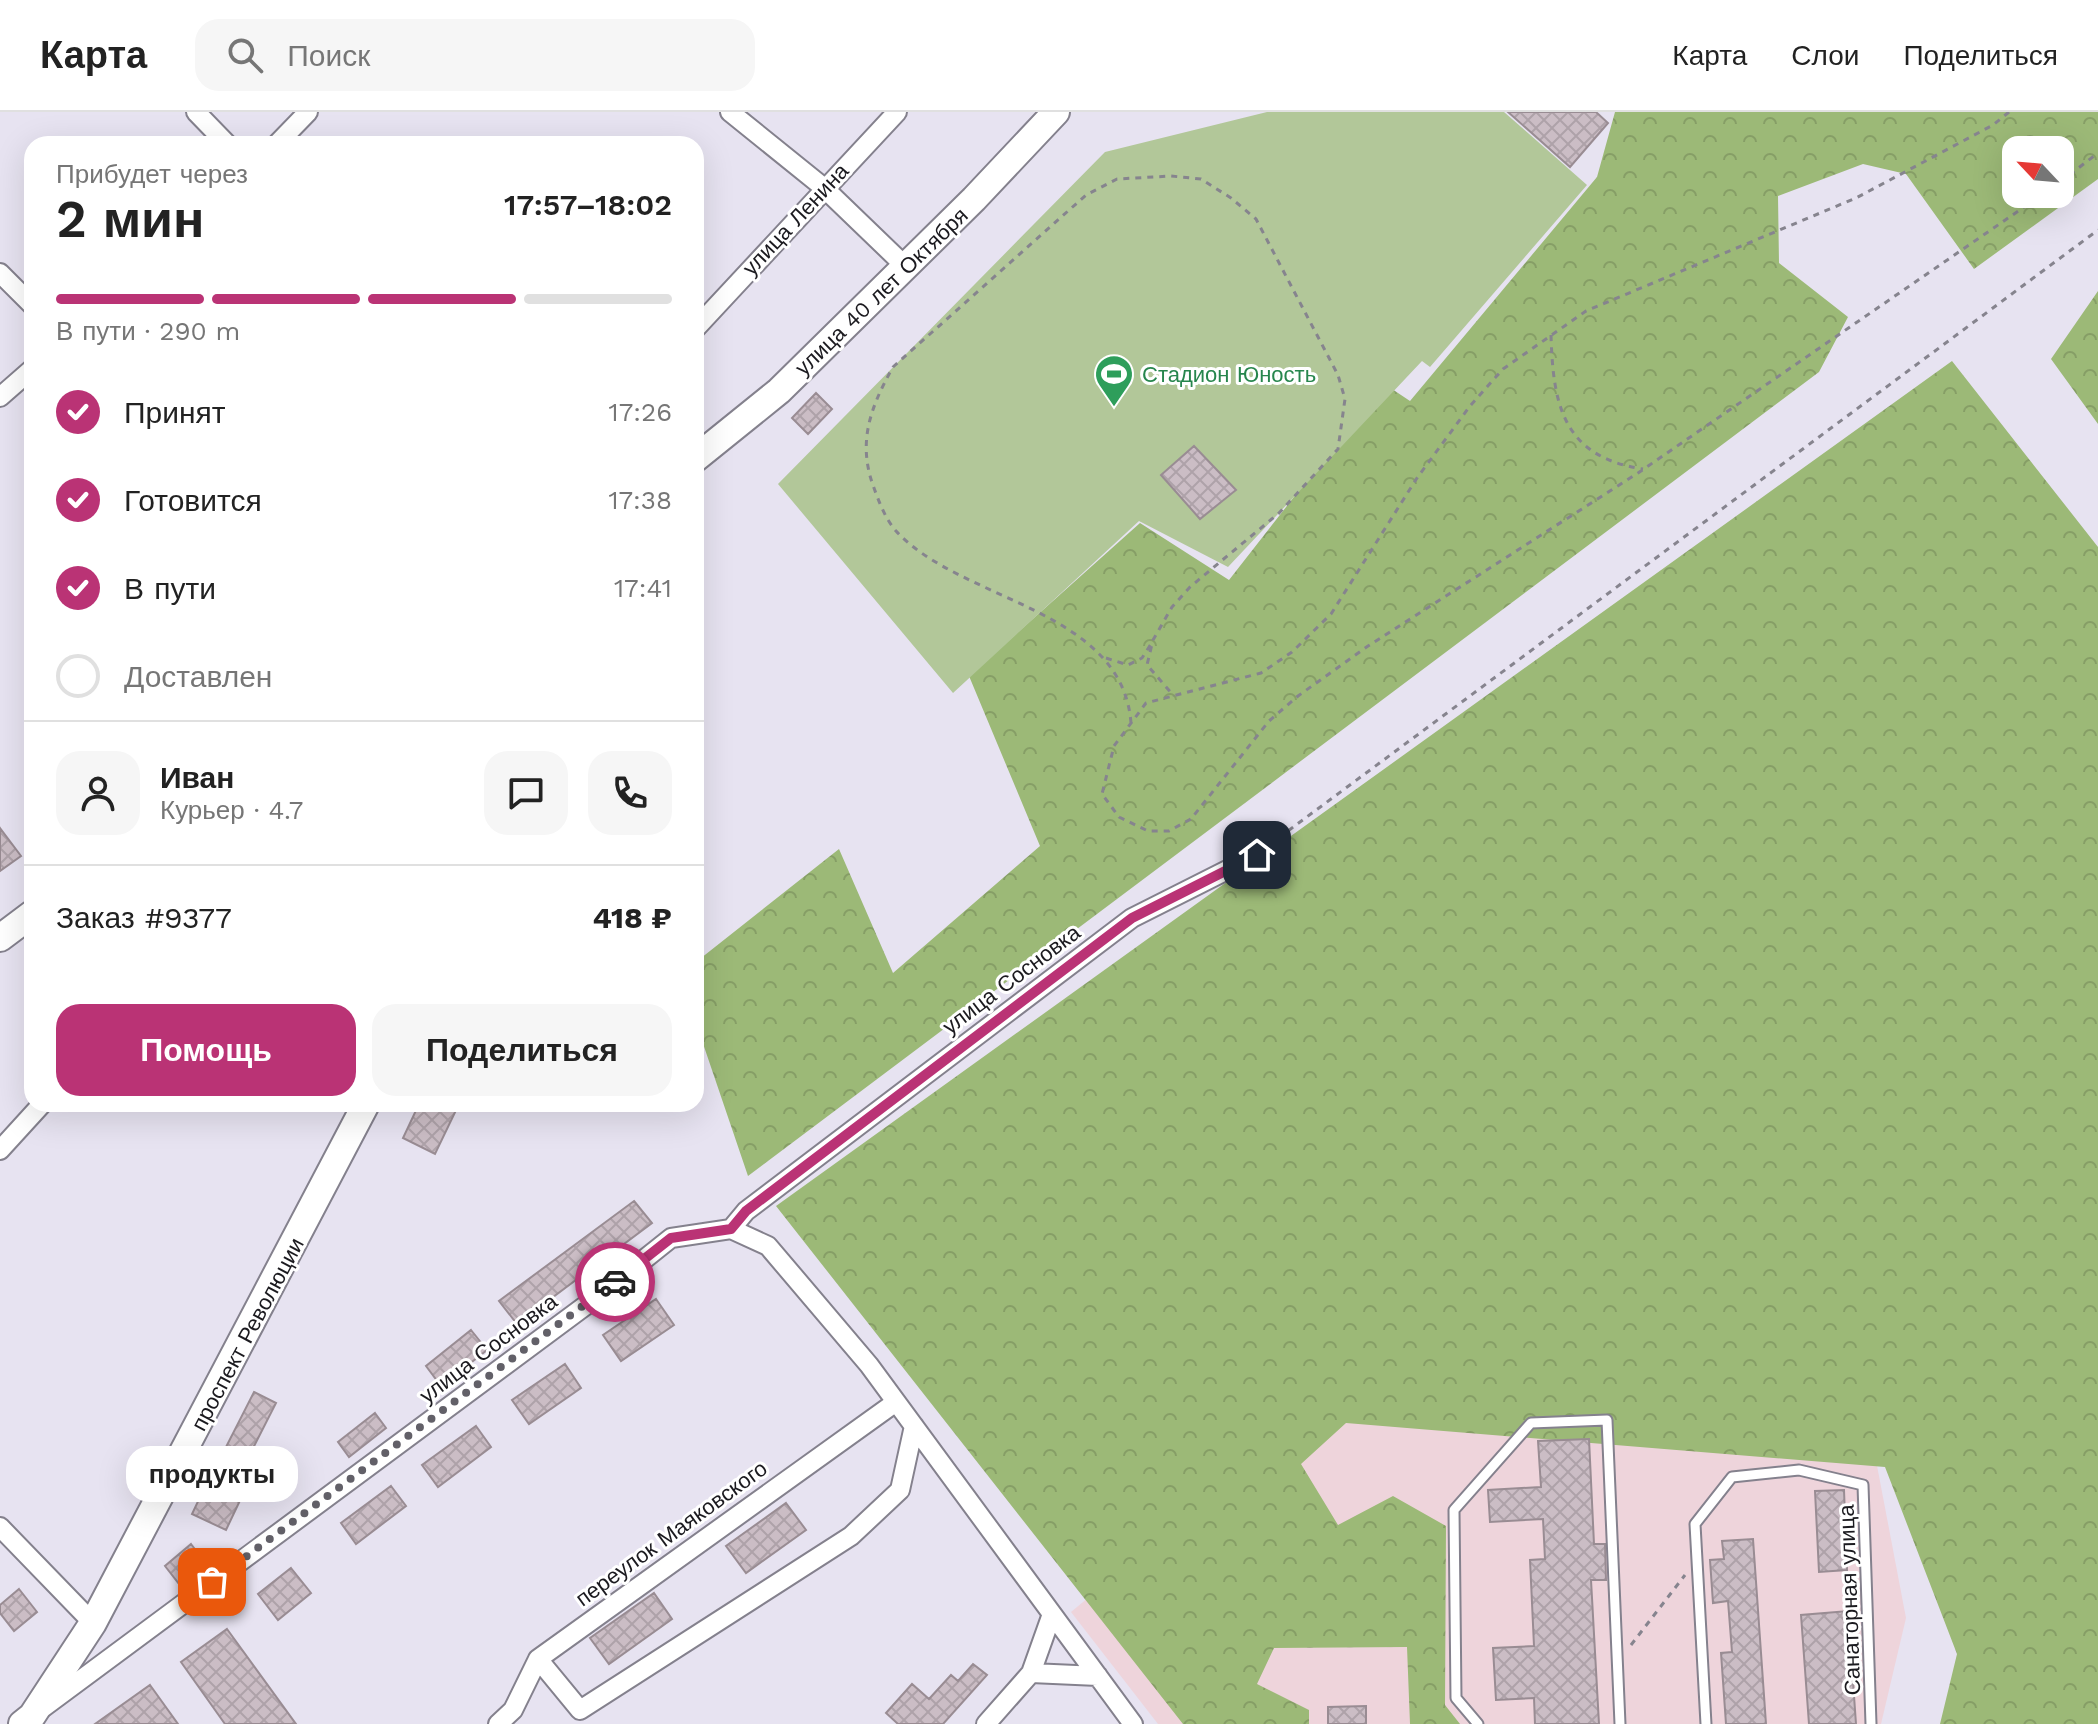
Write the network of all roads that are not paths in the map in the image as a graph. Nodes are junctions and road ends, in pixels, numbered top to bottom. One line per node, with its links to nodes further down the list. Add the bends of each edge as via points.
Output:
1 (196, 112): 6 (street)
2 (308, 112): 7 (street)
3 (730, 112): 8 (street)
4 (897, 112): 8 (street, улица Ленина)
5 (1056, 112): 9 (street, улица 40 лет Октября)
6 (219, 136)
7 (285, 136)
8 (823, 187): 9 (street); 12 (street, улица Ленина)
9 (904, 265): 15 (street, улица 40 лет Октября, via 779,391)
10 (0, 273): 11 (street)
11 (24, 297)
12 (704, 319)
13 (24, 376): 14 (street)
14 (0, 397)
15 (704, 452)
16 (1257, 855): 22 (street, улица Сосновка, via 1132,918 746,1211)
17 (24, 920): 18 (street)
18 (0, 938)
19 (35, 1112): 21 (street)
20 (362, 1112): 27 (street, проспект Революции)
21 (0, 1150)
22 (731, 1229): 23 (street, via 768,1246); 31 (street, улица Сосновка, via 671,1238)
23 (896, 1402): 24 (street); 28 (street, переулок Маяковского)
24 (914, 1426): 26 (street); 28 (street, via 900,1490 851,1536 580,1710)
25 (0, 1527): 27 (street)
26 (1052, 1614): 29 (street); 30 (street)
27 (93, 1623): 31 (street, проспект Революции)
28 (538, 1659): 32 (street, переулок Маяковского, via 513,1710)
29 (1031, 1673): 30 (street); 33 (street)
30 (1098, 1676): 34 (street)
31 (27, 1720)
32 (498, 1724)
33 (986, 1724)
34 (1133, 1724)
35 (1478, 1724): 36 (lane, via 1456,1698 1454,1510 1531,1423 1607,1420)
36 (1620, 1724)
37 (1706, 1724): 38 (lane, Санаторная улица, via 1695,1524 1732,1477 1799,1470 1863,1485)
38 (1871, 1724)

